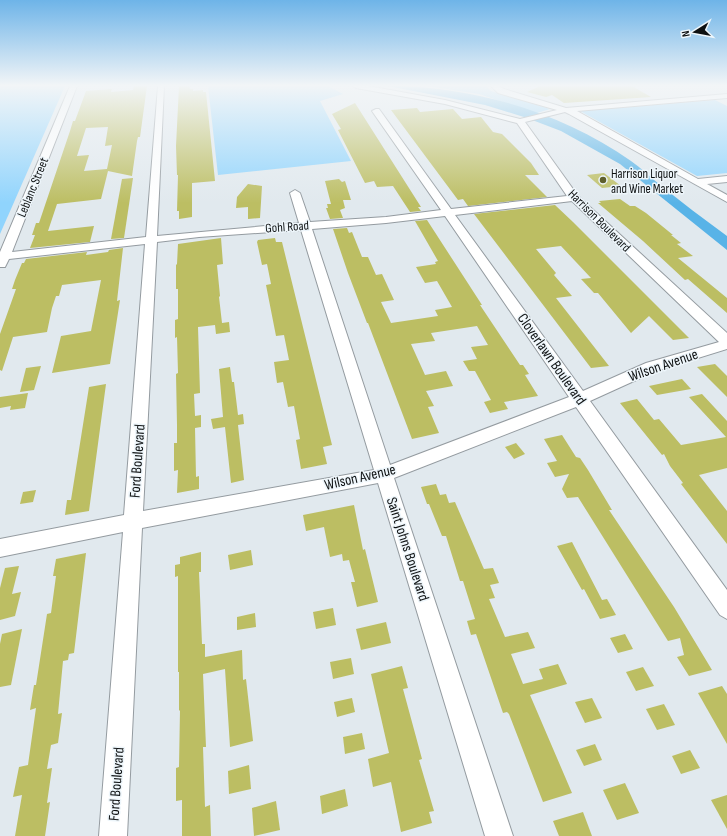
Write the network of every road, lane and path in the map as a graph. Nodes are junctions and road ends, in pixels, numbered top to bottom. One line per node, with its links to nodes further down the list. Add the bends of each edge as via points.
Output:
1 (58, 125): 14 (street, Leblanc Street)
2 (159, 125): 13 (street, Ford Boulevard)
3 (386, 125): 11 (street, Cloverlawn Boulevard)
4 (527, 125): 9 (street, Harrison Boulevard)
5 (594, 125): 7 (street)
6 (727, 179): 7 (street)
7 (698, 182): 10 (street)
8 (295, 193): 12 (street, Saint Johns Boulevard)
9 (574, 198): 11 (street, Gohl Road); 15 (street, Harrison Boulevard)
10 (727, 199)
11 (448, 212): 12 (street, Gohl Road, via 386,220); 17 (street, Cloverlawn Boulevard)
12 (305, 225): 13 (street, Gohl Road); 18 (street, Saint Johns Boulevard)
13 (152, 239): 14 (street, Gohl Road); 19 (street, Ford Boulevard)
14 (1, 260)
15 (727, 341)
16 (727, 344): 17 (street, Wilson Avenue, via 651,367)
17 (580, 399): 18 (street, Wilson Avenue); 21 (street, Cloverlawn Boulevard)
18 (384, 475): 19 (street, Wilson Avenue); 23 (street, Saint Johns Boulevard)
19 (133, 521): 20 (street, Wilson Avenue); 22 (street, Ford Boulevard)
20 (0, 548)
21 (727, 608)
22 (113, 836)
23 (499, 836)

